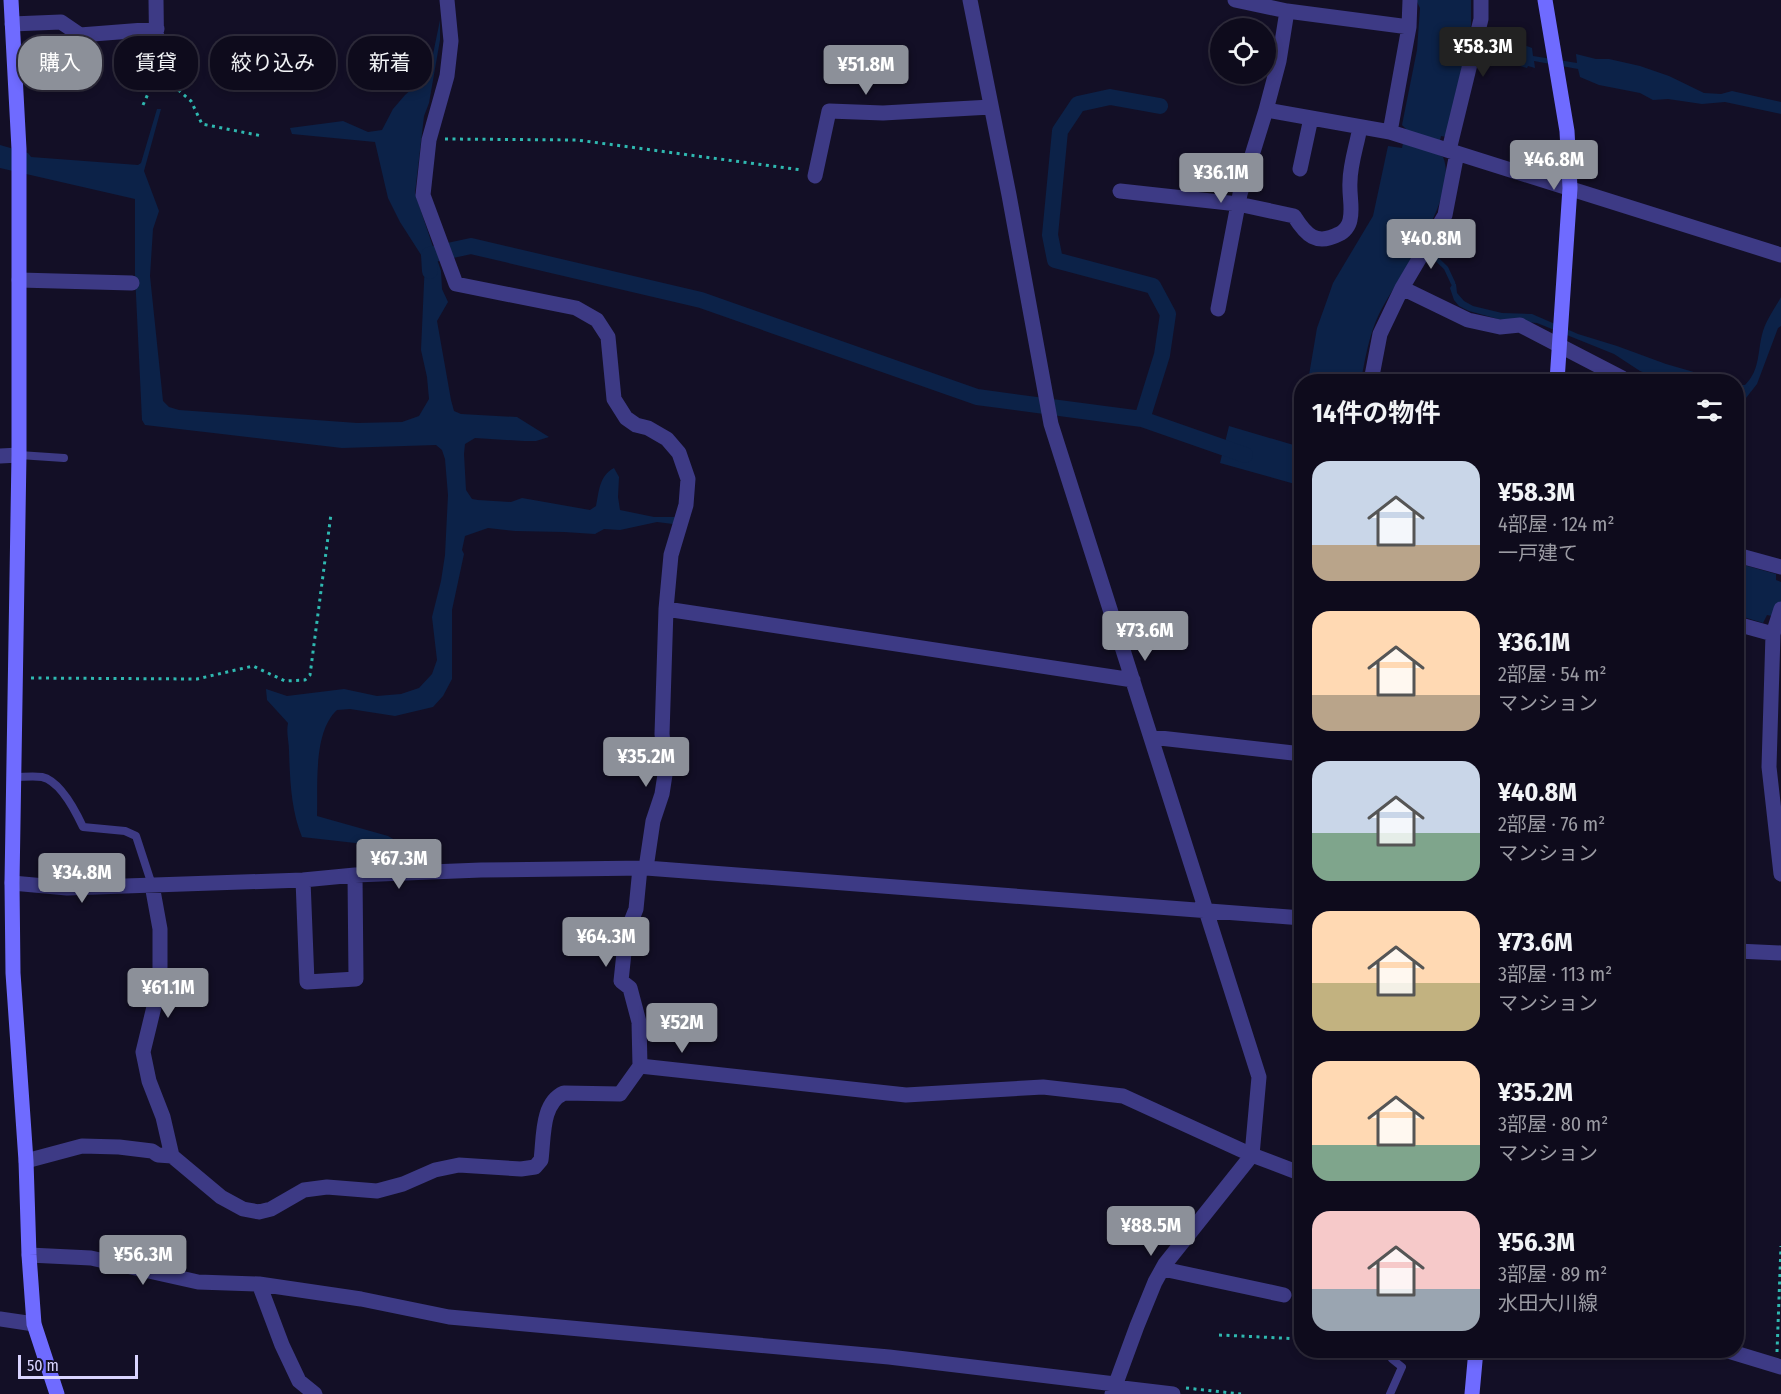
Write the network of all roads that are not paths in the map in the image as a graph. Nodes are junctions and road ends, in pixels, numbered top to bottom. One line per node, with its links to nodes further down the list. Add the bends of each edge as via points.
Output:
1 (11, 0): 10 (main road)
2 (156, 0): 12 (street)
3 (447, 0): 39 (street, via 451,41 447,76 429,140 423,195 438,240 456,284 576,308 597,320 608,337 614,399 626,418 667,439 679,453 688,479 686,505 671,555)
4 (970, 0): 14 (street)
5 (1235, 0): 9 (street)
6 (1410, 0): 11 (street)
7 (1481, 0): 19 (street)
8 (1545, 0): 22 (main road, via 1567,131)
9 (1287, 11): 11 (street); 15 (street)
10 (12, 24): 12 (street, via 61,22 80,35); 26 (main road, via 19,148)
11 (1409, 27): 18 (street)
12 (157, 29): 13 (street)
13 (157, 36)
14 (991, 106): 21 (street, via 883,113 829,111); 42 (street, via 1051,424)
15 (1266, 110): 16 (street); 24 (street)
16 (1311, 118): 17 (street); 20 (street)
17 (1360, 127): 18 (street); 24 (street, via 1350,182 1350,222 1342,232 1319,240 1304,232 1294,216)
18 (1396, 134): 19 (street)
19 (1449, 150): 22 (street); 28 (street, via 1444,215)
20 (1300, 169)
21 (815, 174)
22 (1570, 188): 25 (street); 30 (main road)
23 (1120, 190): 24 (street)
24 (1238, 204): 29 (street)
25 (1781, 255)
26 (19, 280): 27 (street); 34 (main road)
27 (132, 283)
28 (1401, 288): 30 (street, via 1468,320 1500,327 1520,326); 31 (street, via 1380,334)
29 (1218, 309)
30 (1559, 344): 32 (main road); 33 (street)
31 (1372, 374)
32 (1557, 374)
33 (1615, 374)
34 (19, 455): 35 (street); 36 (lane); 45 (main road)
35 (0, 456)
36 (64, 458)
37 (1744, 557): 38 (street)
38 (1781, 567)
39 (666, 609): 42 (street); 46 (street, via 662,734 666,768)
40 (1777, 621): 41 (street); 47 (street, via 1769,767)
41 (1744, 623)
42 (1133, 680): 43 (street)
43 (1151, 737): 44 (street); 52 (street)
44 (1294, 753)
45 (14, 777): 50 (main road); 51 (lane, via 49,780 68,799 83,827 125,831 136,836)
46 (643, 868): 48 (street); 52 (street); 56 (street, via 636,909 626,934 621,981 630,988 639,1022)
47 (1781, 874)
48 (355, 875): 49 (street); 49 (street, via 356,979 307,982)
49 (303, 880): 51 (street)
50 (12, 883): 51 (street, via 67,888); 59 (main road, via 13,973)
51 (152, 885): 58 (street, via 160,929 160,982 143,1053)
52 (1207, 911): 53 (street); 57 (street, via 1259,1077)
53 (1294, 917)
54 (1744, 951): 55 (street)
55 (1781, 953)
56 (640, 1066): 57 (street, via 906,1095 1043,1087 1123,1096); 58 (street, via 620,1094 558,1096 550,1104 541,1160 535,1167 459,1165 377,1191 327,1187 304,1190 259,1212 243,1209 221,1197)
57 (1252, 1155): 60 (street); 62 (street)
58 (172, 1156): 59 (street, via 119,1147 82,1146)
59 (26, 1161): 61 (main road)
60 (1294, 1171)
61 (29, 1255): 63 (street, via 91,1258 198,1282); 66 (main road)
62 (1163, 1269): 64 (street); 71 (street)
63 (259, 1284): 71 (street, via 450,1317 889,1357); 74 (street, via 299,1381)
64 (1284, 1295)
65 (0, 1319): 66 (street)
66 (34, 1324): 73 (main road)
67 (1744, 1357): 70 (street)
68 (1392, 1358): 75 (lane, via 1402,1367)
69 (1475, 1358): 76 (main road)
70 (1780, 1370)
71 (1114, 1389): 72 (street)
72 (1180, 1391)
73 (57, 1394)
74 (315, 1394)
75 (1390, 1394)
76 (1472, 1394)

